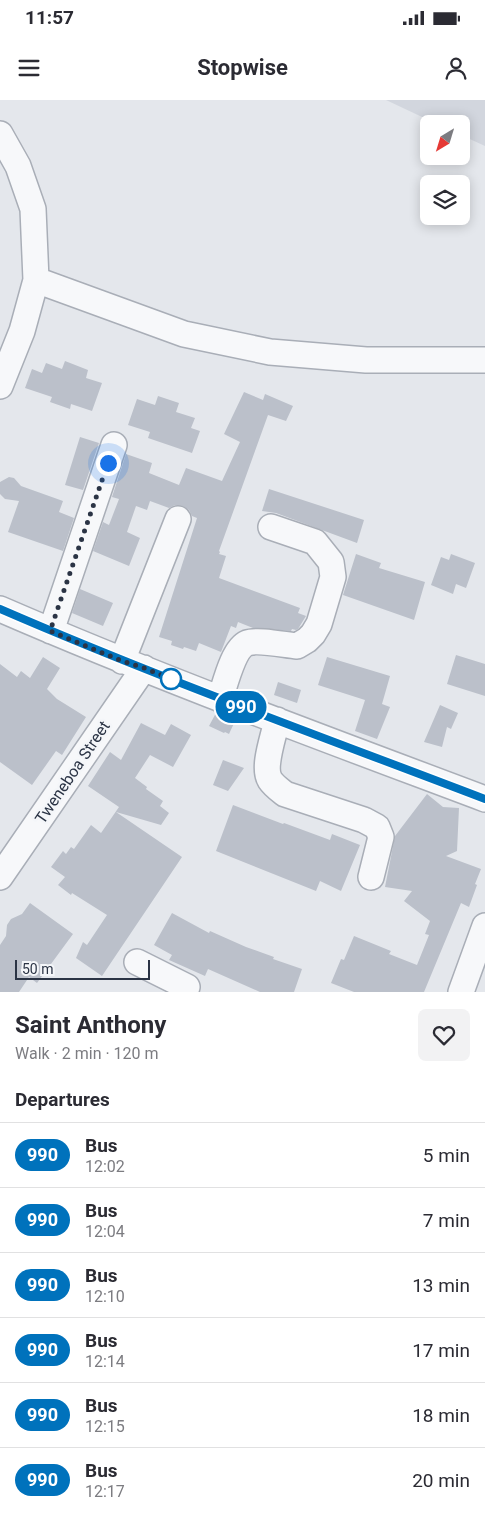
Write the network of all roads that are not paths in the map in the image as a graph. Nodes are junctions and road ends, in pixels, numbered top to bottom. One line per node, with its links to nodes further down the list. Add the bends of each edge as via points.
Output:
1 (0, 134): 2 (street, via 18,166 33,209)
2 (36, 280): 3 (street, via 184,334 270,352 366,360); 4 (street, via 22,332)
3 (485, 360)
4 (0, 386)
5 (114, 444): 9 (street)
6 (178, 519): 10 (street, Tweneboa Street)
7 (271, 527): 11 (street, via 315,542 331,562 333,577 319,624 303,644 297,646 248,642 240,647)
8 (0, 609): 9 (street)
9 (50, 631): 10 (street)
10 (133, 664): 11 (street); 14 (street, Tweneboa Street)
11 (220, 698): 12 (street)
12 (277, 720): 13 (street); 15 (street, via 266,770 270,779 285,794 364,820 377,828 381,838)
13 (485, 799)
14 (0, 877)
15 (371, 877)
16 (485, 926): 19 (street)
17 (137, 962): 18 (street)
18 (190, 990)
19 (461, 992)

